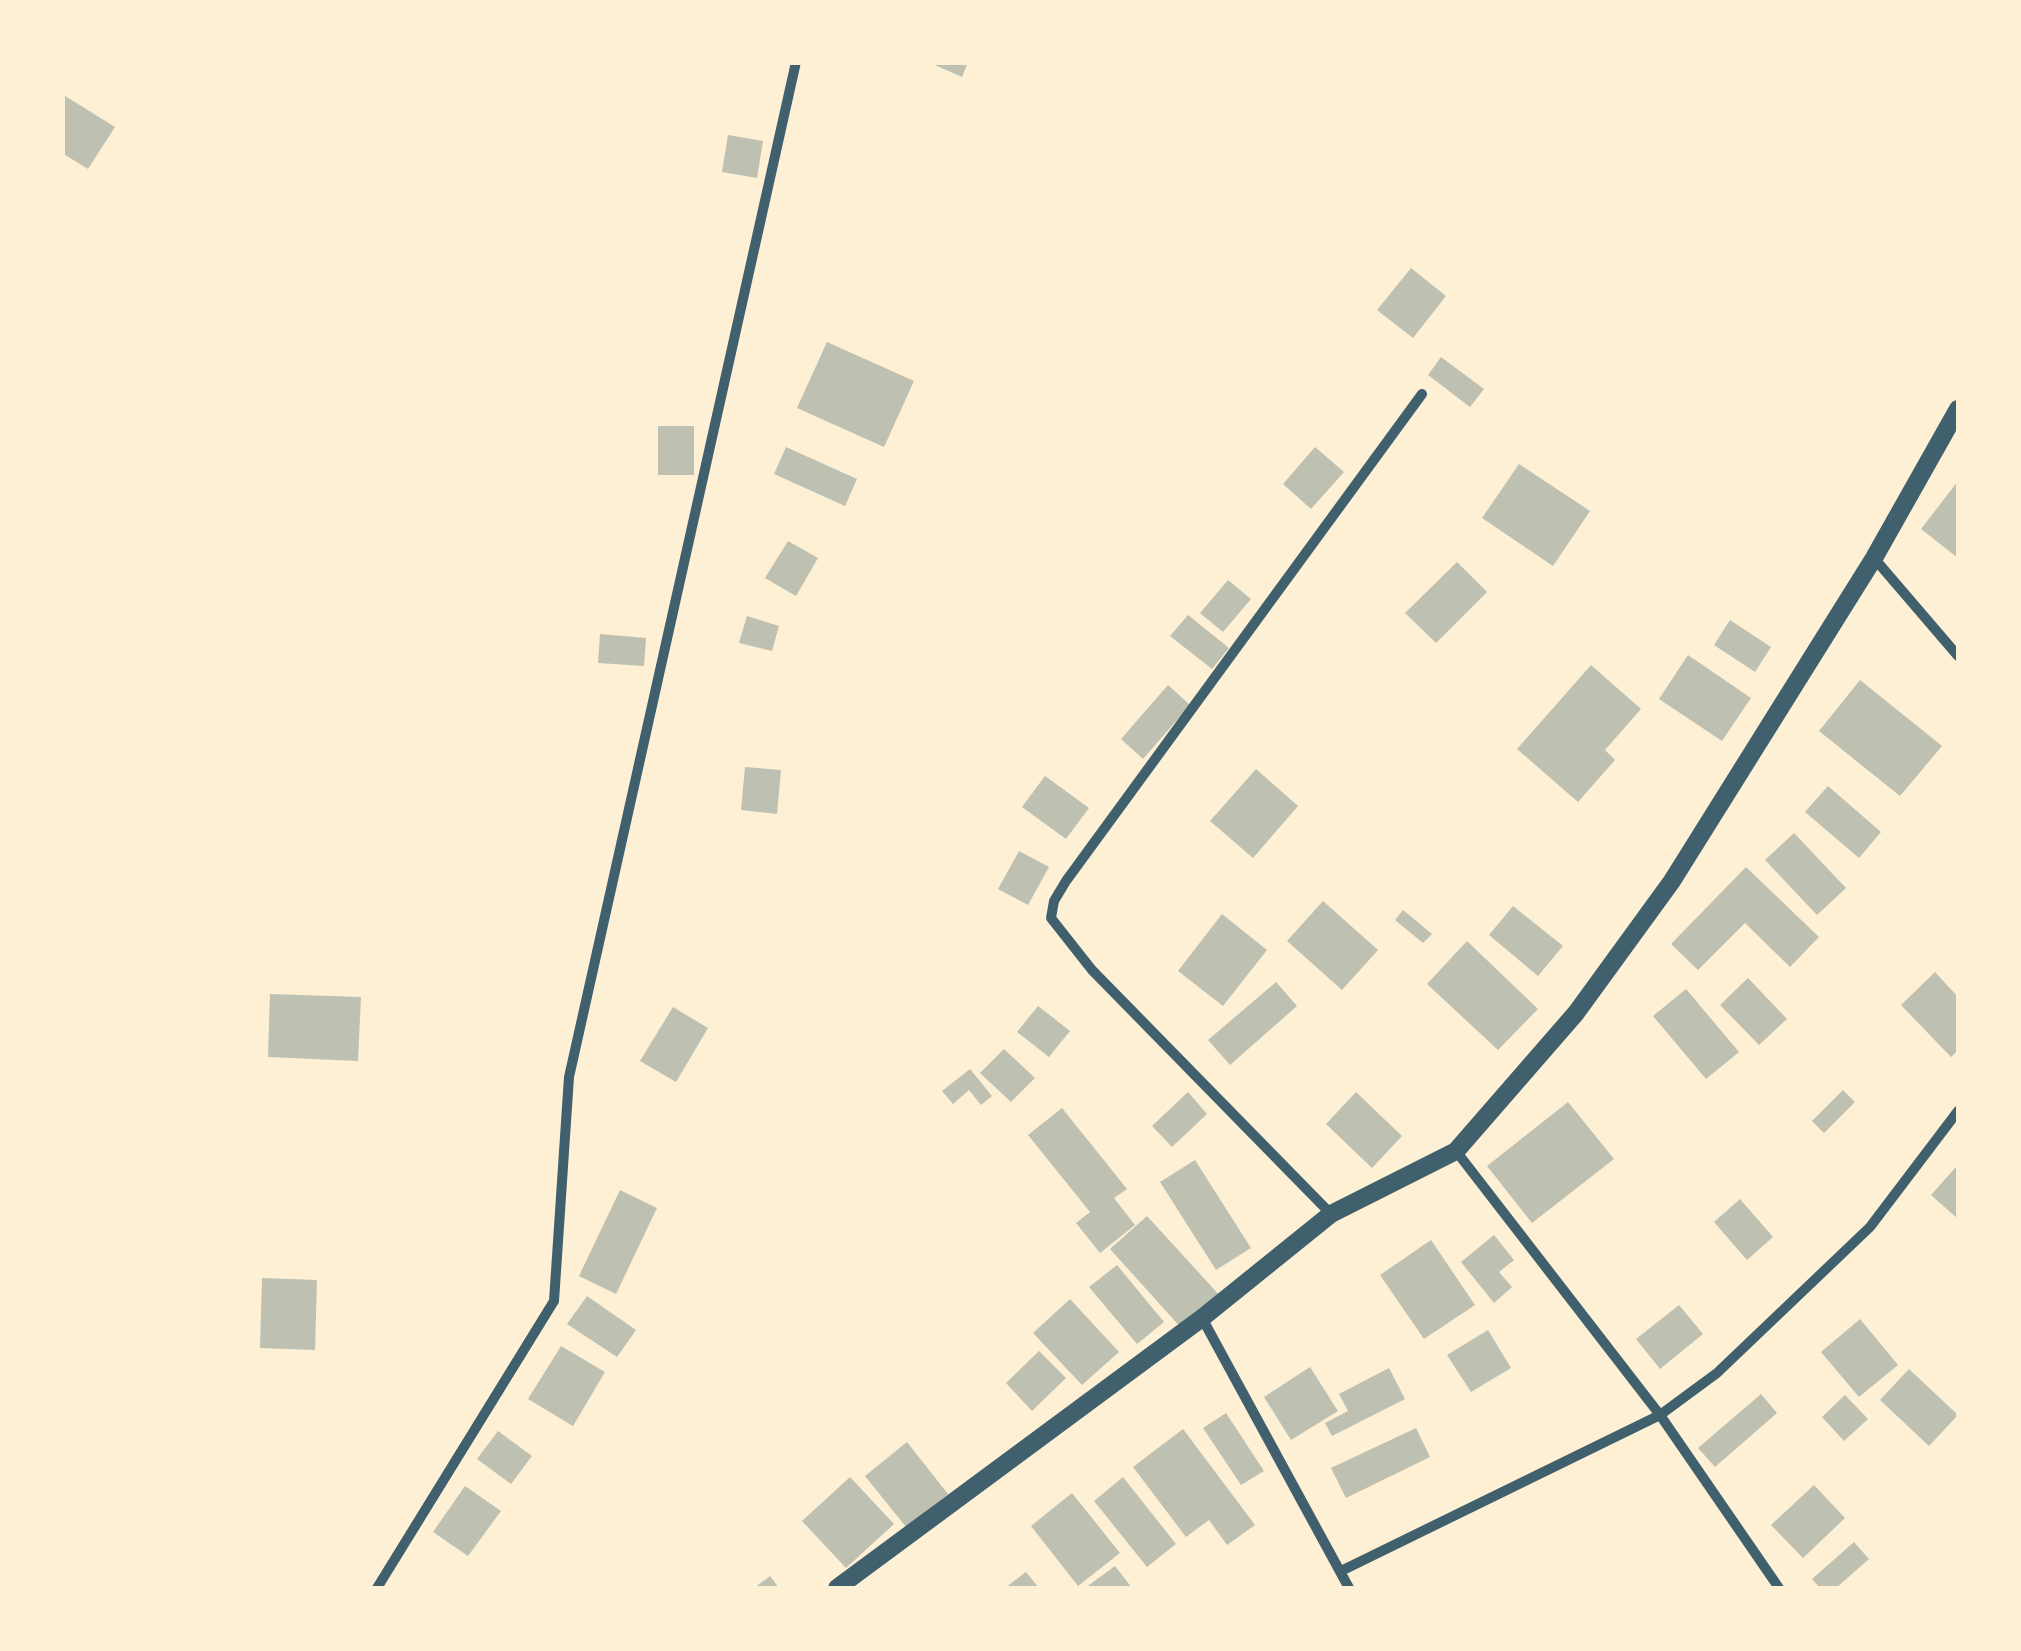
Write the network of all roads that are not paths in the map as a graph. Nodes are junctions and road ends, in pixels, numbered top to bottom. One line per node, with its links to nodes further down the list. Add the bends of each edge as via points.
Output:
1 (796, 62): 12 (street, via 570,1076 554,1300)
2 (1422, 394): 8 (street, via 1081,861 1050,918 1092,970)
3 (1958, 408): 4 (street)
4 (1874, 558): 5 (street); 7 (street, via 1672,882 1576,1012)
5 (1958, 656)
6 (1958, 1111): 10 (street, via 1870,1228 1717,1373)
7 (1456, 1151): 8 (street); 10 (street)
8 (1331, 1214): 9 (street)
9 (1202, 1318): 11 (street); 13 (street)
10 (1660, 1414): 11 (street); 15 (street)
11 (1341, 1571): 14 (street)
12 (377, 1588)
13 (837, 1588)
14 (1350, 1588)
15 (1780, 1588)

